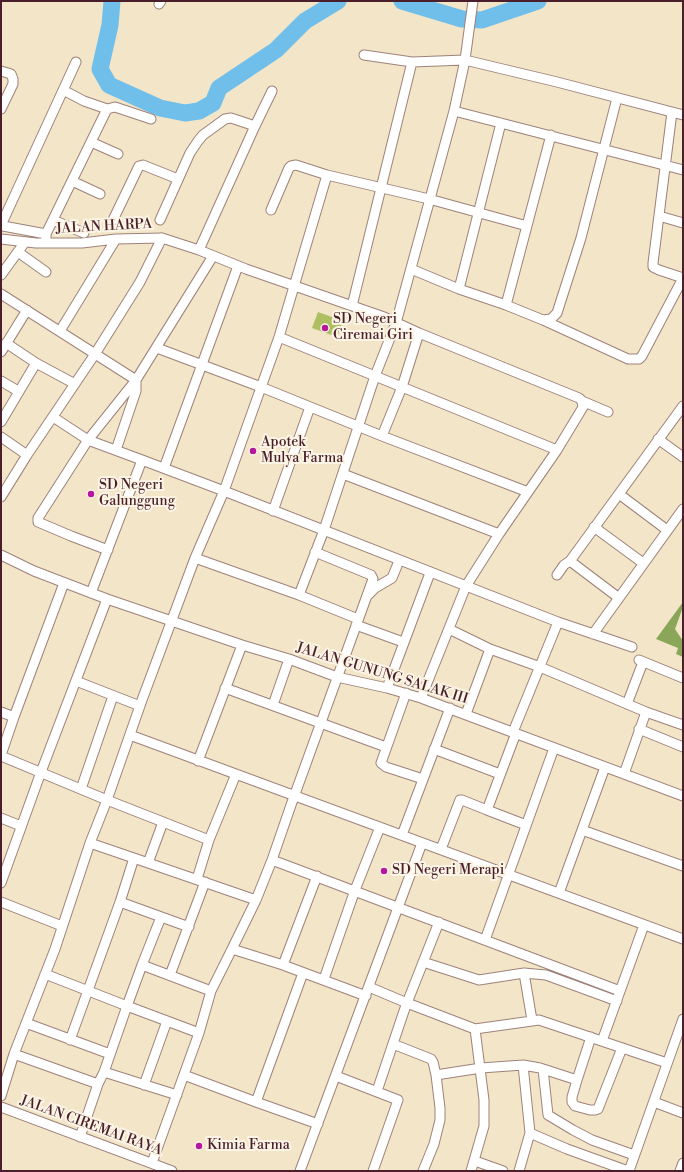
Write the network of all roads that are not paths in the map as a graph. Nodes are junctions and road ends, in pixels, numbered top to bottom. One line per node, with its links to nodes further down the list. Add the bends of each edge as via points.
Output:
1 (473, 1): 3 (street)
2 (364, 55): 5 (street)
3 (465, 60): 5 (street); 9 (street); 12 (street)
4 (76, 62): 7 (street)
5 (412, 62): 27 (street)
6 (1, 71): 10 (street, via 11,74 13,84)
7 (63, 90): 11 (street); 41 (street, via 2,223 3,226)
8 (272, 90): 17 (street)
9 (617, 98): 13 (street); 20 (street)
10 (1, 109)
11 (107, 109): 15 (street, via 115,107); 19 (street)
12 (454, 111): 16 (street); 29 (street)
13 (672, 112): 14 (street); 22 (street)
14 (683, 115)
15 (151, 119)
16 (501, 122): 18 (street); 31 (street)
17 (255, 126): 25 (street, via 231,118 225,119 198,141); 44 (street)
18 (551, 135): 20 (street); 37 (street)
19 (90, 142): 21 (street); 26 (street)
20 (605, 150): 22 (street); 58 (street, via 582,238 557,313 551,319)
21 (118, 154)
22 (666, 164): 23 (street); 32 (street)
23 (683, 170)
24 (328, 175): 27 (street); 30 (street, via 296,165 291,166); 52 (street)
25 (178, 179): 34 (street, via 143,165 139,166); 35 (street)
26 (72, 181): 28 (street); 33 (street)
27 (380, 188): 29 (street); 56 (street)
28 (100, 194)
29 (429, 199): 31 (street); 48 (street)
30 (271, 210)
31 (478, 213): 37 (street); 53 (street)
32 (659, 216): 36 (street); 51 (street, via 653,267)
33 (53, 220): 38 (street); 41 (street)
34 (113, 220)
35 (160, 220)
36 (683, 223)
37 (527, 226): 55 (street)
38 (84, 233)
39 (162, 238): 42 (street, JALAN HARPA); 44 (street, JALAN HARPA); 66 (street, via 140,282)
40 (1, 239): 43 (street, JALAN HARPA)
41 (46, 239): 42 (street, JALAN HARPA, via 82,243); 43 (street, JALAN HARPA)
42 (116, 239): 60 (street)
43 (25, 242): 45 (street)
44 (199, 250): 46 (street, JALAN HARPA)
45 (18, 252): 49 (street); 50 (street)
46 (213, 256): 47 (street, JALAN HARPA); 64 (street)
47 (238, 266): 52 (street, JALAN HARPA); 68 (street)
48 (411, 269): 53 (street); 59 (street)
49 (46, 272)
50 (1, 275)
51 (683, 278): 58 (street, via 639,358 628,359)
52 (296, 286): 56 (street, JALAN HARPA); 62 (street)
53 (459, 289): 55 (street)
54 (1, 294): 57 (street)
55 (506, 305): 58 (street)
56 (352, 306): 59 (street, JALAN HARPA)
57 (27, 310): 60 (street); 63 (street)
58 (543, 320)
59 (396, 323): 61 (street, JALAN HARPA); 69 (street)
60 (60, 331): 66 (street)
61 (419, 333): 74 (street); 76 (street, JALAN HARPA, via 579,398)
62 (280, 337): 69 (street); 73 (street)
63 (6, 343): 65 (street); 67 (street)
64 (157, 348): 68 (street); 70 (street)
65 (1, 352)
66 (95, 354): 70 (street); 72 (street)
67 (36, 362): 72 (street); 75 (street)
68 (202, 365): 73 (street); 92 (street)
69 (375, 376): 74 (street); 82 (street)
70 (136, 380): 86 (street); 87 (street, via 136,391)
71 (1, 381): 75 (street)
72 (75, 384): 80 (street)
73 (261, 387): 78 (street); 95 (street)
74 (402, 387): 83 (street); 88 (street)
75 (18, 391): 81 (street)
76 (582, 402): 79 (street, JALAN HARPA); 88 (street, via 583,407)
77 (683, 406): 85 (street)
78 (310, 407): 82 (street); 100 (street)
79 (608, 412)
80 (52, 417): 86 (street); 89 (street)
81 (1, 422)
82 (359, 426): 83 (street); 93 (street)
83 (382, 436): 96 (street)
84 (1, 437): 89 (street)
85 (658, 439): 90 (street); 97 (street)
86 (88, 440): 87 (street); 105 (street, via 37,520)
87 (116, 450): 91 (street)
88 (557, 450): 96 (street)
89 (27, 454): 94 (street)
90 (683, 457)
91 (142, 460): 92 (street); 105 (street)
92 (164, 468): 95 (street)
93 (342, 474): 102 (street); 104 (street)
94 (4, 486): 98 (street)
95 (224, 491): 100 (street); 108 (street)
96 (528, 492): 104 (street)
97 (619, 494): 101 (street); 103 (street)
98 (1, 497)
99 (683, 509): 103 (street)
100 (273, 511): 102 (street)
101 (594, 527): 110 (street); 111 (street)
102 (324, 530): 106 (street); 109 (street)
103 (667, 530): 111 (street)
104 (499, 534): 116 (street)
105 (108, 550): 117 (street)
106 (315, 552): 118 (street); 119 (street, via 371,575 373,579)
107 (3, 557): 112 (street); 115 (street, JALAN GUNUNG SALAK III)
108 (195, 558): 118 (street); 122 (street)
109 (399, 561): 113 (street); 119 (street, via 392,578)
110 (570, 561): 114 (street, via 564,564); 120 (street)
111 (643, 564): 120 (street)
112 (1, 567)
113 (430, 573): 116 (street); 127 (street)
114 (557, 575)
115 (64, 583): 117 (street, JALAN GUNUNG SALAK III); 148 (street)
116 (466, 586): 124 (street); 125 (street)
117 (91, 593): 121 (street, JALAN GUNUNG SALAK III)
118 (299, 595): 123 (street)
119 (367, 596): 123 (street)
120 (619, 598): 126 (street)
121 (107, 599): 122 (street, JALAN GUNUNG SALAK III); 135 (street)
122 (172, 621): 128 (street, JALAN GUNUNG SALAK III); 143 (street)
123 (357, 622): 127 (street); 133 (street)
124 (558, 622): 126 (street); 132 (street)
125 (450, 629): 130 (street); 140 (street)
126 (593, 634): 129 (street)
127 (403, 642): 137 (street)
128 (242, 645): 131 (street, JALAN GUNUNG SALAK III); 136 (street)
129 (632, 647)
130 (490, 648): 132 (street); 147 (street)
131 (289, 659): 133 (street, JALAN GUNUNG SALAK III); 142 (street)
132 (540, 667): 141 (street); 152 (street)
133 (337, 677): 137 (street, JALAN GUNUNG SALAK III); 149 (street)
134 (683, 678): 141 (street, via 641,661)
135 (76, 681): 139 (street); 161 (street)
136 (225, 688): 142 (street); 159 (street)
137 (387, 688): 138 (street, JALAN GUNUNG SALAK III)
138 (406, 693): 140 (street, JALAN GUNUNG SALAK III); 154 (street)
139 (113, 696): 143 (street); 166 (street)
140 (421, 698): 144 (street, JALAN GUNUNG SALAK III)
141 (627, 704): 146 (street)
142 (273, 705): 149 (street)
143 (140, 706): 153 (street)
144 (450, 708): 147 (street, JALAN GUNUNG SALAK III); 157 (street)
145 (1, 712): 148 (street)
146 (646, 712): 150 (street); 151 (street)
147 (466, 714): 152 (street, JALAN GUNUNG SALAK III)
148 (14, 718): 158 (street)
149 (321, 723): 154 (street); 168 (street)
150 (683, 724)
151 (639, 729): 155 (street); 164 (street)
152 (514, 732): 156 (street, JALAN GUNUNG SALAK III); 163 (street)
153 (130, 735): 159 (street); 169 (street)
154 (386, 747): 165 (street, via 382,765)
155 (683, 747)
156 (554, 748): 160 (street, JALAN GUNUNG SALAK III); 173 (street)
157 (434, 749): 163 (street); 165 (street)
158 (1, 755): 161 (street)
159 (198, 760): 162 (street)
160 (605, 767): 164 (street, JALAN GUNUNG SALAK III); 176 (street)
161 (41, 772): 166 (street); 174 (street)
162 (236, 774): 168 (street); 178 (street)
163 (500, 774): 170 (street)
164 (624, 774): 167 (street, JALAN GUNUNG SALAK III)
165 (423, 780): 177 (street)
166 (81, 789): 169 (street)
167 (683, 796)
168 (294, 797): 175 (street); 183 (street)
169 (107, 800): 172 (street); 179 (street)
170 (487, 810): 173 (street); 181 (street, via 460,800)
171 (1, 818): 174 (street)
172 (163, 822): 178 (street); 184 (street)
173 (526, 825): 186 (street)
174 (21, 826): 189 (street)
175 (380, 827): 177 (street); 190 (street)
176 (582, 830): 185 (street); 191 (street)
177 (402, 835): 180 (street)
178 (210, 840): 188 (street)
179 (90, 843): 182 (street); 199 (street)
180 (422, 843): 181 (street); 195 (street)
181 (441, 849): 186 (street)
182 (134, 858): 184 (street); 194 (street)
183 (272, 860): 187 (street); 192 (street)
184 (148, 863): 188 (street)
185 (683, 866)
186 (508, 875): 191 (street); 202 (street)
187 (317, 876): 190 (street); 206 (street)
188 (201, 881): 192 (street); 200 (street)
189 (1, 883)
190 (355, 890): 195 (street); 211 (street)
191 (559, 893): 198 (street)
192 (256, 900): 203 (street)
193 (1, 902): 199 (street)
194 (120, 902): 196 (street); 214 (street)
195 (399, 907): 197 (street); 215 (street)
196 (162, 917): 200 (street); 205 (street)
197 (439, 922): 202 (street); 204 (street)
198 (644, 925): 201 (street); 213 (street)
199 (62, 926): 209 (street)
200 (189, 927): 210 (street)
201 (683, 939)
202 (485, 940): 213 (street)
203 (232, 950): 206 (street); 212 (street)
204 (423, 962): 208 (street, via 479,980); 217 (street)
205 (142, 965): 210 (street); 218 (street)
206 (283, 965): 207 (street)
207 (303, 972): 211 (street); 246 (street)
208 (524, 973): 216 (street, via 546,975); 220 (street)
209 (45, 974): 214 (street); 222 (street)
210 (170, 976): 212 (street)
211 (324, 979): 215 (street)
212 (210, 991): 224 (street)
213 (620, 991): 216 (street)
214 (88, 992): 218 (street); 226 (street)
215 (367, 992): 217 (street); 239 (street)
216 (617, 1001): 227 (street)
217 (407, 1003): 223 (street); 228 (street)
218 (127, 1006): 221 (street); 231 (street)
219 (683, 1019): 232 (street)
220 (532, 1020): 223 (street); 225 (street)
221 (167, 1021): 224 (street); 242 (street)
222 (26, 1023): 226 (street); 230 (street)
223 (475, 1029): 234 (street)
224 (199, 1033): 237 (street)
225 (591, 1037): 227 (street); 240 (street)
226 (70, 1040): 231 (street)
227 (602, 1041): 229 (street)
228 (393, 1044): 238 (street, via 431,1059); 243 (street)
229 (622, 1048): 232 (street); 240 (street, via 598,1109 590,1110 575,1106 572,1102)
230 (14, 1054): 241 (street); 245 (street)
231 (110, 1054): 236 (street)
232 (667, 1063): 247 (street)
233 (523, 1064): 234 (street); 235 (street); 251 (street)
234 (481, 1068): 238 (street); 254 (street, via 484,1126)
235 (543, 1069): 240 (street); 253 (street, via 548,1115 592,1140)
236 (104, 1072): 241 (street); 242 (street)
237 (184, 1075): 244 (street); 246 (street)
238 (436, 1075): 260 (street, via 440,1120)
239 (336, 1076): 243 (street); 250 (street)
240 (577, 1080)
241 (98, 1084): 252 (street)
242 (144, 1085): 244 (street)
243 (377, 1091): 259 (street, via 398,1101)
244 (177, 1095): 256 (street)
245 (1, 1096)
246 (256, 1102): 250 (street)
247 (654, 1102): 249 (street); 253 (street)
248 (1, 1107): 252 (street, JALAN CIREMAI RAYA)
249 (683, 1113)
250 (318, 1124): 258 (street)
251 (530, 1133): 263 (street); 264 (street)
252 (80, 1137): 256 (street, JALAN CIREMAI RAYA)
253 (634, 1155): 264 (street)
254 (475, 1161): 261 (street); 262 (street)
255 (683, 1163): 265 (street)
256 (158, 1167): 257 (street, JALAN CIREMAI RAYA)
257 (172, 1171)
258 (300, 1171)
259 (373, 1171)
260 (423, 1171)
261 (471, 1171)
262 (503, 1171)
263 (519, 1171)
264 (628, 1171)
265 (680, 1171)

